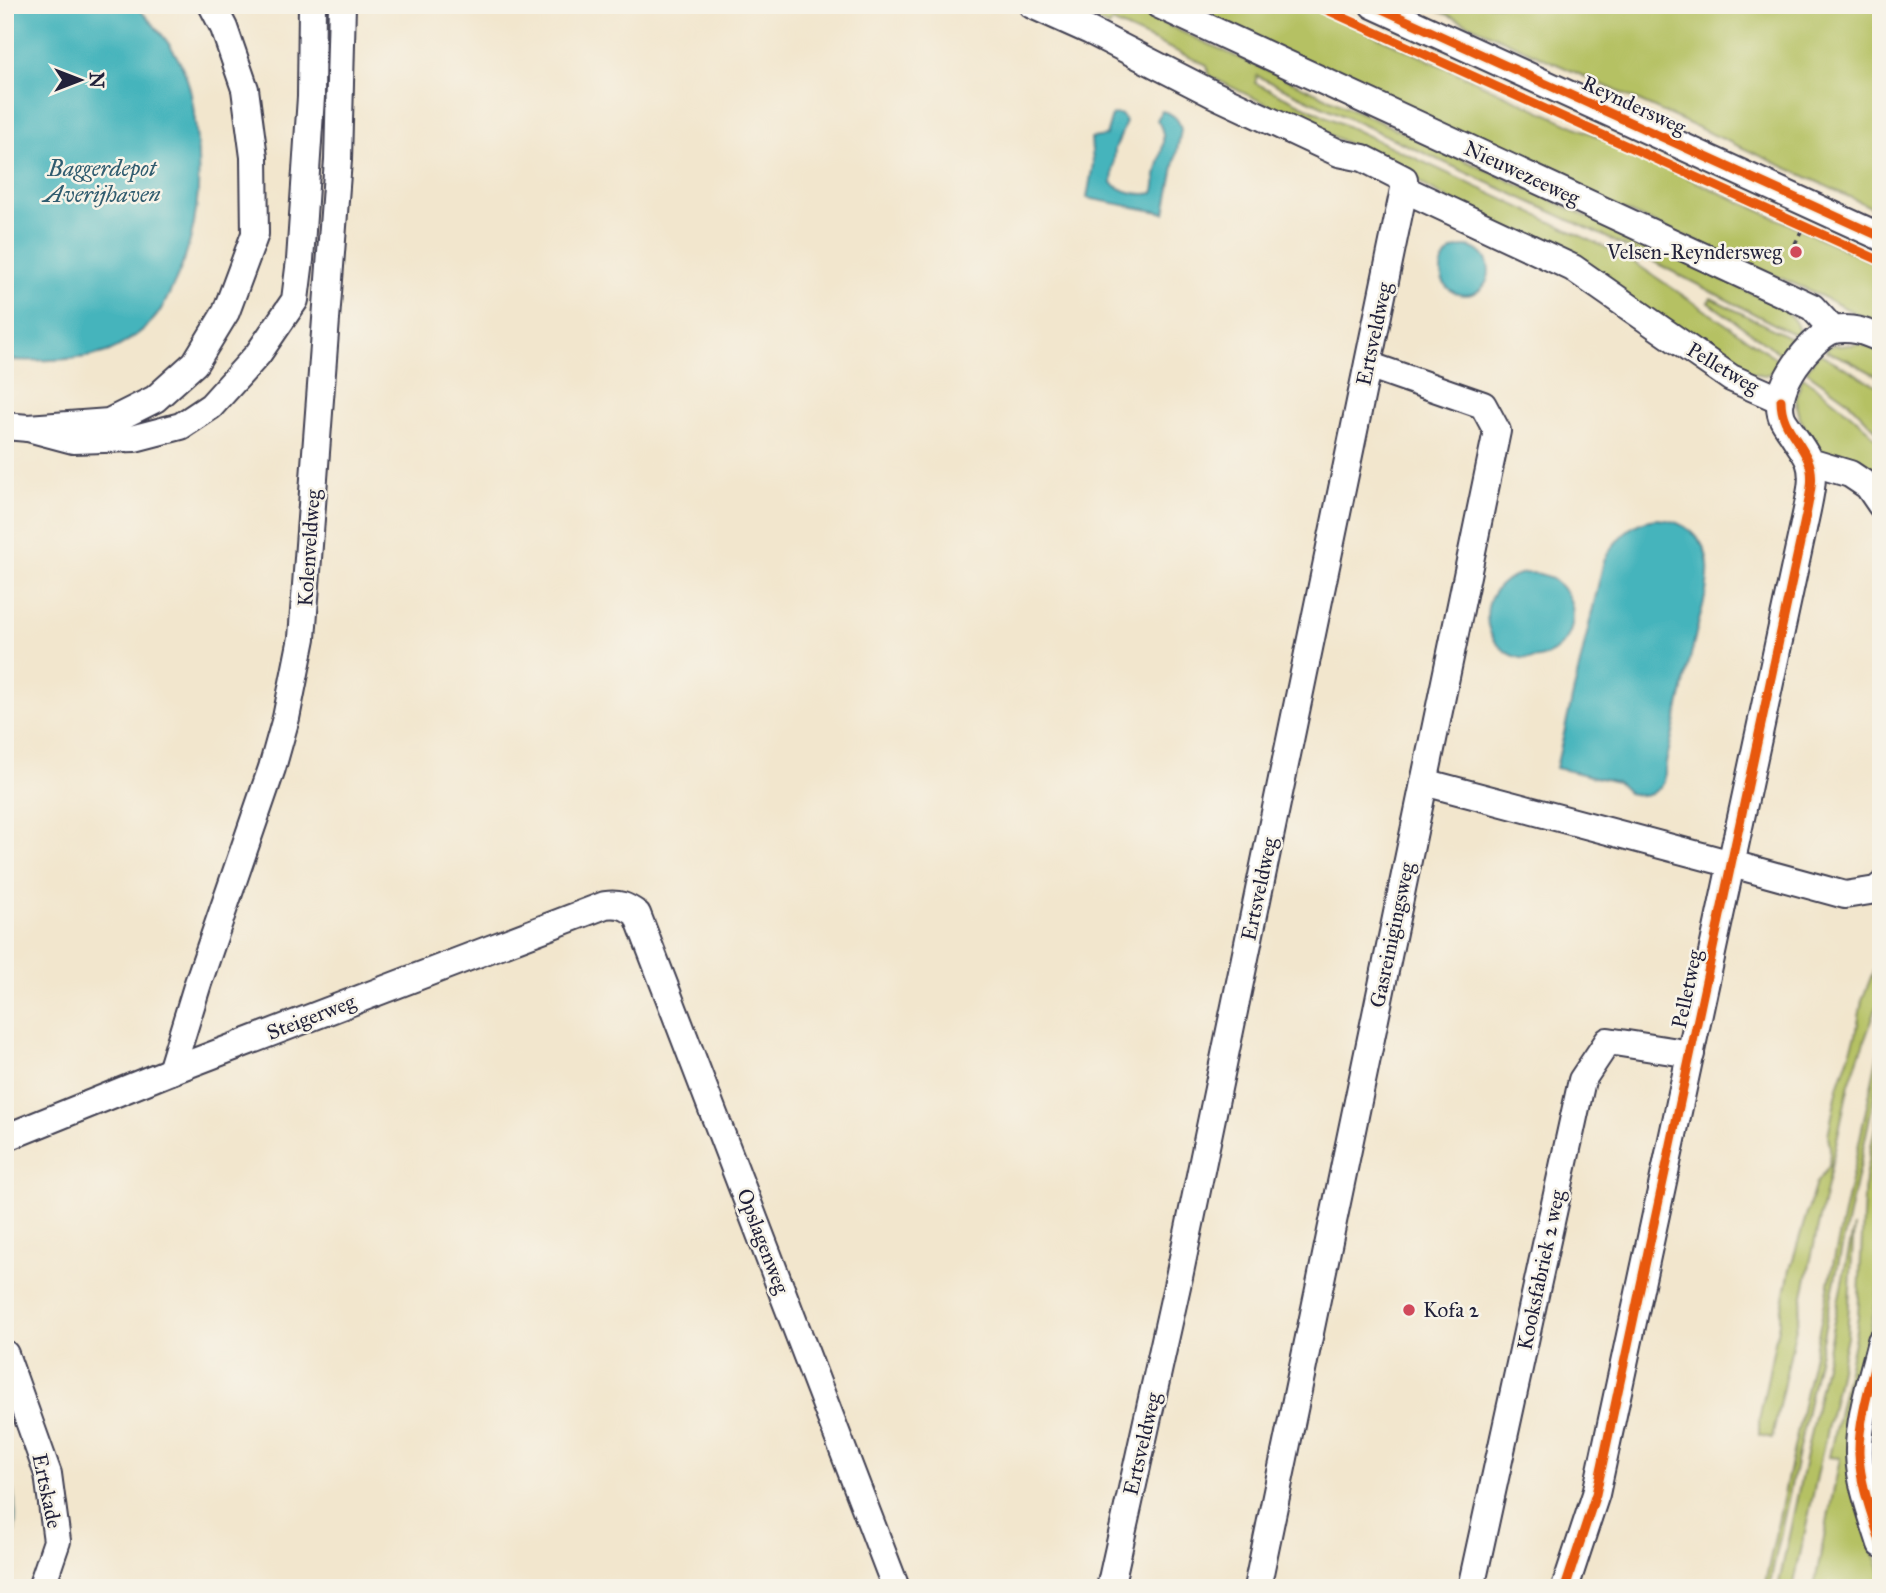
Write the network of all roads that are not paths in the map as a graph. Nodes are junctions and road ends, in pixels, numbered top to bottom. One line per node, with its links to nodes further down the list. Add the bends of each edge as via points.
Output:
1 (212, 5): 13 (street, via 245,89 254,157 255,234 226,312 195,363 155,399 109,422)
2 (312, 5): 13 (street, via 311,97 295,300 258,354 211,406 181,426 135,438 73,440)
3 (342, 5): 21 (street, Kolenveldweg, via 338,160 302,638 272,768)
4 (1032, 5): 7 (street, Pelletweg, via 1339,153 1363,158 1404,179)
5 (1158, 5): 9 (street, Nieuwezeeweg, via 1812,307)
6 (1373, 5): 8 (street, Reyndersweg)
7 (1404, 189): 11 (street, Ertsveldweg); 12 (street, Pelletweg, via 1573,268 1731,378)
8 (1881, 237)
9 (1833, 330): 10 (street, via 1859,329); 12 (street, via 1811,345 1783,386)
10 (1881, 339)
11 (1368, 365): 16 (street, Gasreinigingsweg, via 1483,405 1497,431); 28 (street, Ertsveldweg, via 1180,1277)
12 (1780, 400): 14 (street, Pelletweg, via 1780,415)
13 (17, 427)
14 (1810, 462): 15 (street, via 1850,474 1868,486); 17 (street, Pelletweg, via 1808,510)
15 (1881, 505)
16 (1424, 782): 17 (street); 29 (street, Gasreinigingsweg)
17 (1732, 864): 18 (street, via 1845,895); 20 (street, Pelletweg)
18 (1881, 886)
19 (619, 904): 21 (street, Steigerweg, via 606,905); 27 (street, Opslagenweg, via 637,914)
20 (1691, 1054): 30 (street, Kooksfabriek 2 weg, via 1608,1041 1583,1080); 31 (street, Pelletweg, via 1596,1494)
21 (171, 1071): 22 (street, Steigerweg)
22 (5, 1138)
23 (1881, 1340): 25 (street, via 1859,1455)
24 (5, 1354): 26 (street, Ertskade, via 48,1474 57,1541)
25 (1881, 1544)
26 (41, 1588)
27 (896, 1588)
28 (1110, 1588)
29 (1257, 1588)
30 (1471, 1588)
31 (1564, 1588)

